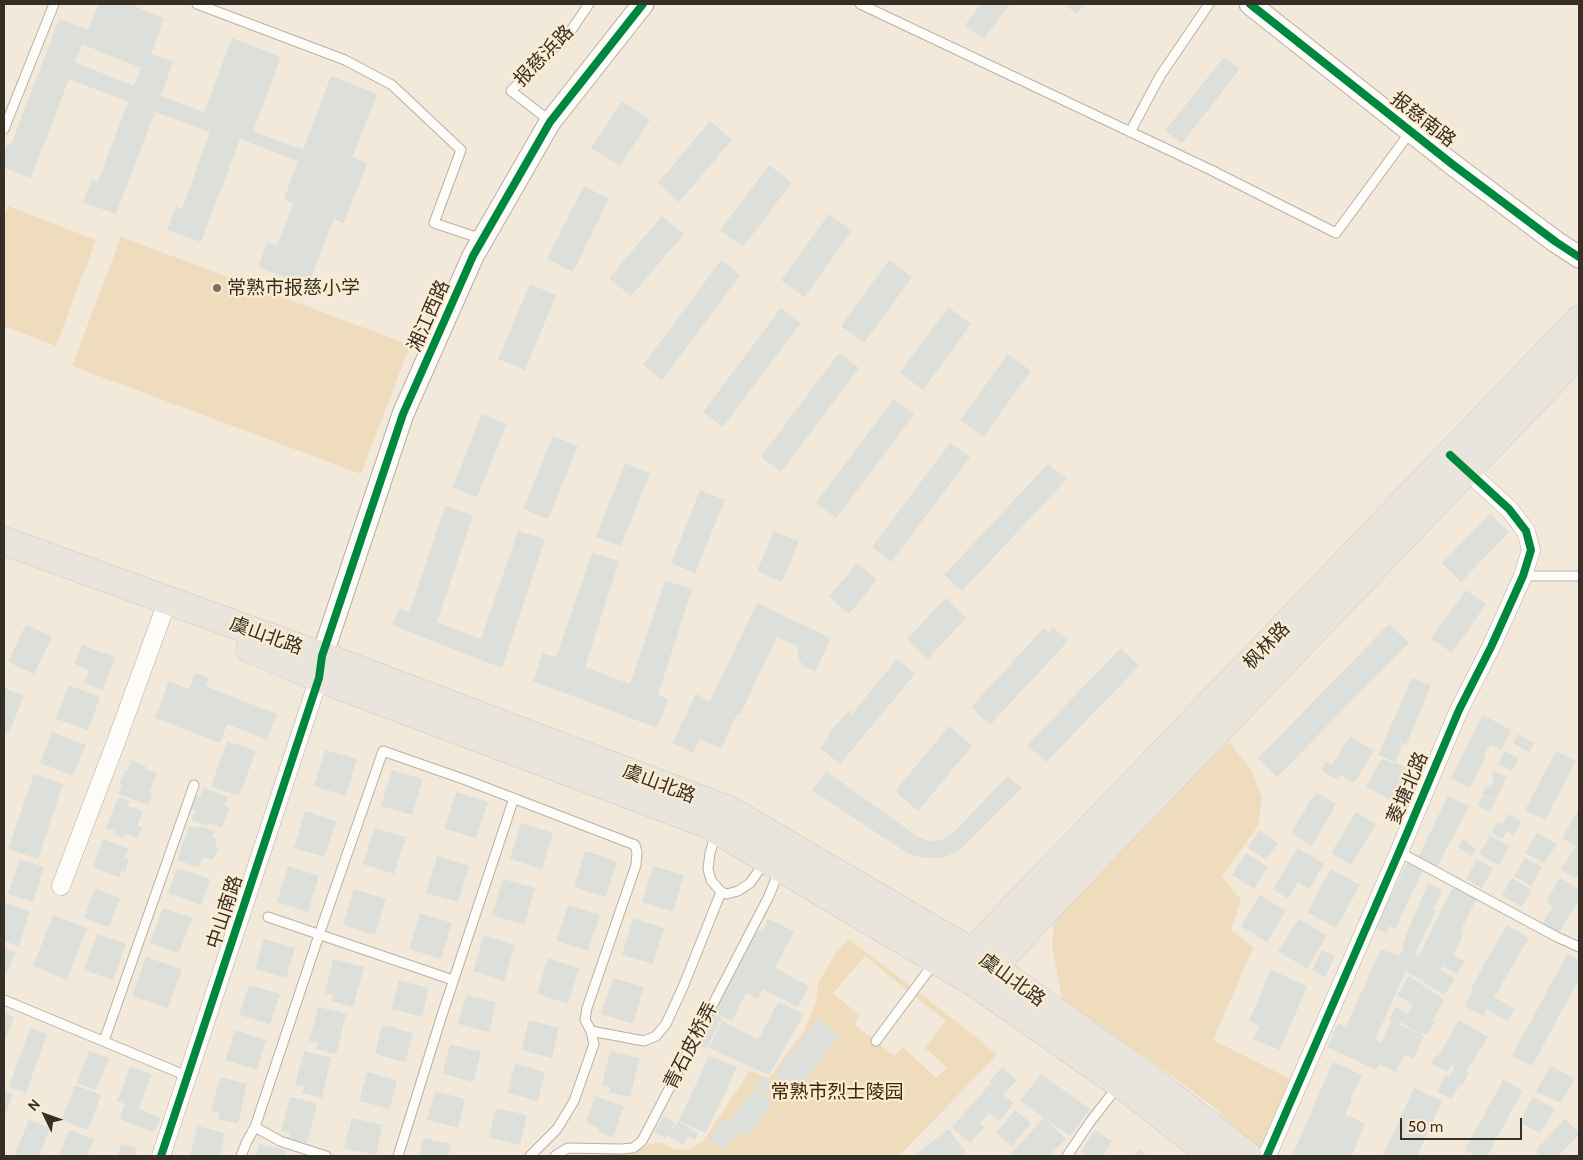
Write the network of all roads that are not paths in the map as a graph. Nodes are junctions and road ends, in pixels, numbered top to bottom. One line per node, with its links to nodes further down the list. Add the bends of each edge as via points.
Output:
1 (54, 4): 9 (lane)
2 (197, 4): 12 (lane, via 346,60 392,85 461,150 434,223)
3 (589, 4): 8 (lane, 报慈浜路, via 572,29 511,91)
4 (643, 4): 8 (street, 湘江西路)
5 (860, 4): 11 (lane)
6 (1209, 4): 11 (lane, via 1160,76)
7 (1250, 4): 10 (street, 报慈南路)
8 (550, 122): 12 (street, 湘江西路)
9 (4, 129)
10 (1411, 131): 11 (lane, via 1336,232); 13 (street, 报慈南路)
11 (1130, 132)
12 (482, 239): 22 (street, 湘江西路, via 403,414)
13 (1579, 258)
14 (1579, 320): 16 (main road, 枫林路)
15 (1579, 353): 16 (main road, 枫林路)
16 (1459, 463): 19 (street, 菱塘北路, via 1509,509 1526,531 1531,550); 33 (main road, 枫林路, via 1029,928)
17 (4, 541): 22 (main road, 虞山北路)
18 (4, 560): 21 (main road, 虞山北路)
19 (1523, 576): 20 (lane); 26 (street, 菱塘北路, via 1459,710)
20 (1579, 576)
21 (163, 613): 22 (main road, 虞山北路); 28 (street)
22 (320, 667): 25 (main road, 虞山北路, via 707,824); 33 (main road, 虞山北路, via 729,810); 39 (street, 中山南路)
23 (194, 785): 37 (lane)
24 (514, 798): 31 (lane, via 383,752); 34 (lane); 36 (lane, via 635,845 636,865 587,1008 585,1020)
25 (717, 831): 27 (main road, 虞山北路); 29 (lane, via 708,869 711,880)
26 (1399, 852): 32 (lane); 51 (street, 菱塘北路)
27 (774, 864): 29 (lane, via 738,891); 33 (main road, 虞山北路); 47 (lane, 青石皮桥弄, via 769,896 642,1141 627,1149 568,1148)
28 (61, 886)
29 (721, 892): 36 (lane, via 683,987 666,1024 656,1036 644,1041)
30 (268, 916): 31 (lane)
31 (320, 934): 34 (lane); 41 (lane)
32 (1579, 948)
33 (967, 968): 38 (lane); 40 (main road, 虞山北路); 50 (main road, 虞山北路, via 1150,1079)
34 (454, 980): 45 (lane)
35 (4, 1000): 37 (lane)
36 (591, 1031): 46 (lane, via 594,1044 574,1101 557,1129)
37 (104, 1041): 39 (lane)
38 (876, 1041)
39 (188, 1076): 42 (street, 中山南路)
40 (1119, 1084): 48 (lane); 49 (main road, 虞山北路)
41 (256, 1127): 43 (lane); 44 (lane, via 280,1141)
42 (161, 1156)
43 (241, 1156)
44 (326, 1156)
45 (398, 1156)
46 (530, 1156)
47 (555, 1156)
48 (1067, 1156)
49 (1213, 1156)
50 (1248, 1156)
51 (1267, 1156)

